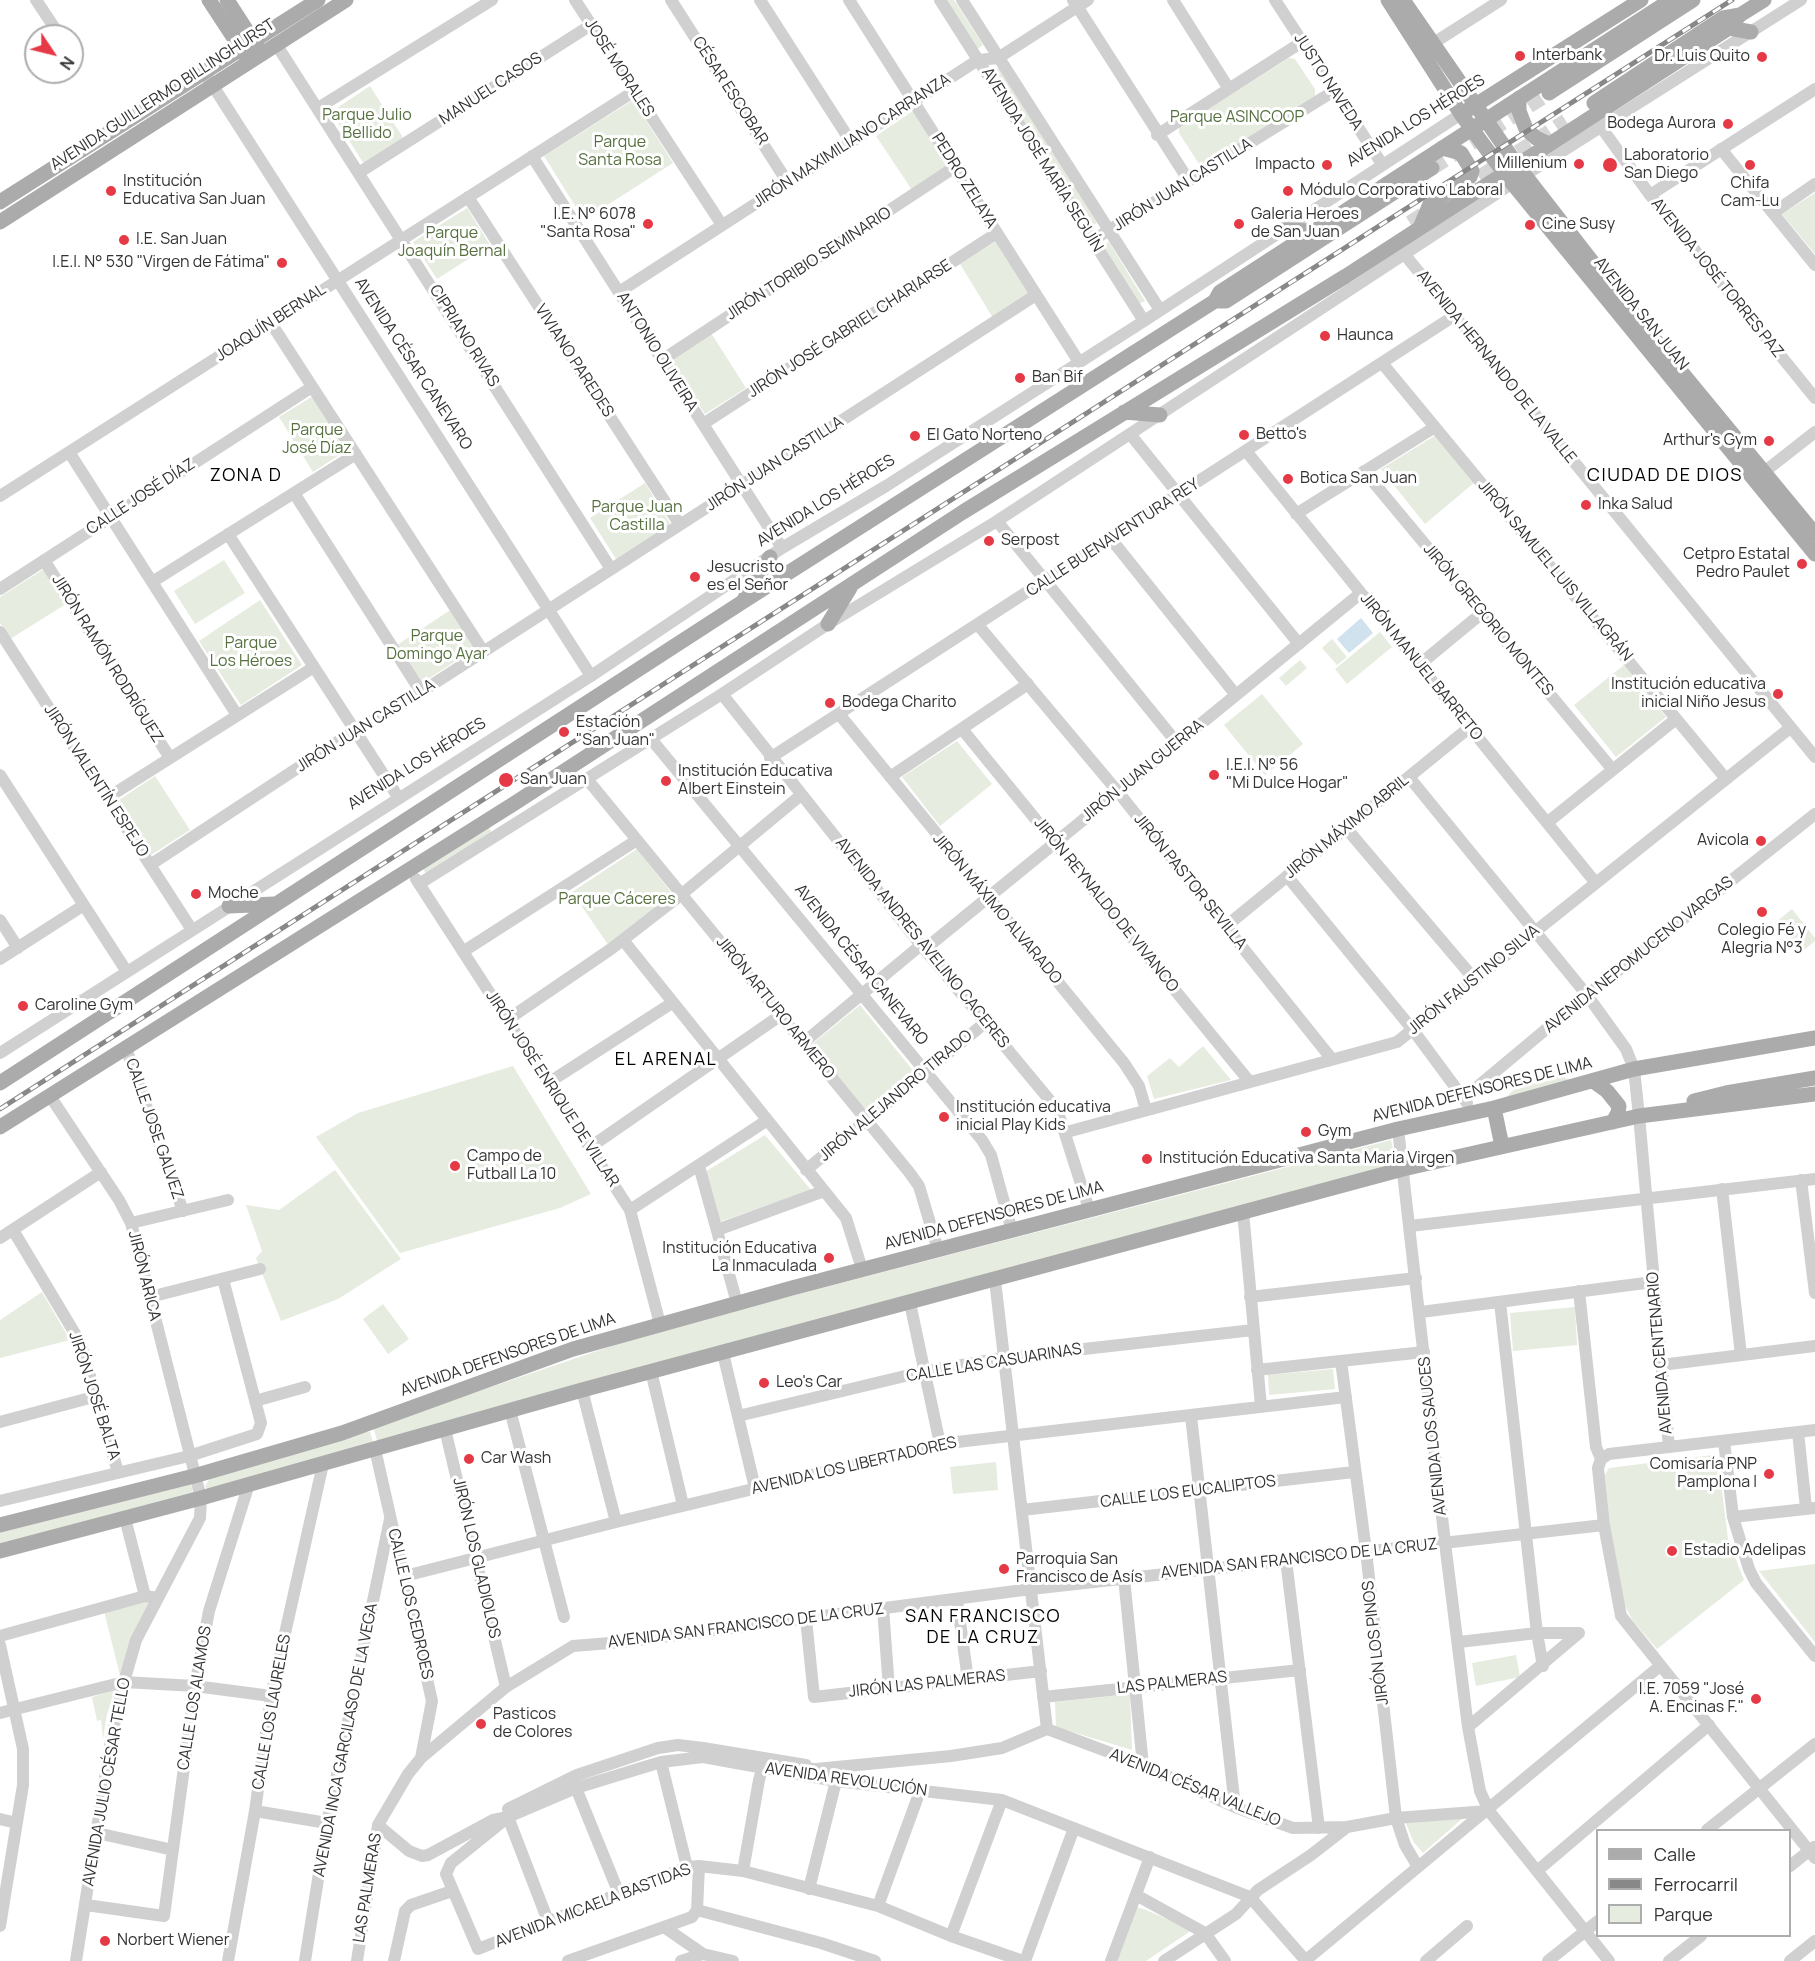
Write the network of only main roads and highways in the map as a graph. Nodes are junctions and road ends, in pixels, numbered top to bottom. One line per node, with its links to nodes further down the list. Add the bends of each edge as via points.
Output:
1 (209, 0): 14 (main road)
2 (227, 0): 14 (main road)
3 (346, 0): 14 (main road, AVENIDA GUILLERMO BILLINGHURST, via 276,44)
4 (1388, 0): 18 (main road, AVENIDA SAN JUAN)
5 (1403, 0): 18 (main road, AVENIDA SAN JUAN)
6 (1641, 0): 18 (main road, AVENIDA LOS HÉROES)
7 (1671, 0): 17 (main road)
8 (1693, 0): 16 (main road)
9 (1764, 0): 11 (main road)
10 (314, 1): 14 (main road, AVENIDA GUILLERMO BILLINGHURST)
11 (1740, 15): 12 (main road); 19 (main road, via 1723,18)
12 (1729, 28): 13 (main road); 21 (main road)
13 (1750, 32)
14 (251, 51): 15 (main road, AVENIDA GUILLERMO BILLINGHURST)
15 (209, 79): 25 (main road, AVENIDA GUILLERMO BILLINGHURST); 26 (main road, AVENIDA GUILLERMO BILLINGHURST)
16 (1549, 93)
17 (1519, 98): 20 (main road); 21 (main road, via 1526,129)
18 (1467, 110): 20 (main road, AVENIDA SAN JUAN)
19 (1566, 121)
20 (1478, 125): 22 (main road); 24 (main road, AVENIDA SAN JUAN)
21 (1549, 144): 24 (main road)
22 (1442, 148): 27 (main road, via 1461,153 1472,171 1463,182 1430,204); 29 (main road)
23 (1432, 168): 30 (main road, via 1226,301)
24 (1515, 174): 27 (main road); 33 (main road, AVENIDA SAN JUAN); 35 (main road, AVENIDA SAN JUAN)
25 (0, 202)
26 (0, 222)
27 (1415, 225): 31 (main road, via 1249,338 1239,340)
28 (1282, 230): 29 (main road)
29 (1313, 231): 30 (main road, via 1220,291)
30 (1215, 301): 37 (main road)
31 (1124, 412): 32 (main road); 36 (main road)
32 (1160, 415)
33 (1815, 534)
34 (776, 553): 37 (main road)
35 (1815, 554)
36 (852, 584): 38 (main road); 51 (main road)
37 (744, 601): 39 (main road)
38 (828, 624)
39 (274, 904): 40 (main road); 46 (main road)
40 (229, 906)
41 (1815, 1038): 43 (main road, AVENIDA DEFENSORES DE LIMA)
42 (1815, 1047): 43 (main road)
43 (1678, 1061): 45 (main road, AVENIDA DEFENSORES DE LIMA)
44 (1815, 1078): 49 (main road, via 1726,1093)
45 (1593, 1081): 48 (main road, AVENIDA DEFENSORES DE LIMA); 50 (main road, via 1619,1106)
46 (0, 1083)
47 (1815, 1094): 49 (main road)
48 (1494, 1107): 52 (main road); 53 (main road, AVENIDA DEFENSORES DE LIMA, via 1089,1209 660,1324 573,1349 367,1424 194,1476)
49 (1640, 1116): 50 (main road)
50 (1613, 1122): 52 (main road)
51 (0, 1127)
52 (1502, 1146): 54 (main road, via 651,1371)
53 (0, 1525)
54 (0, 1551)

